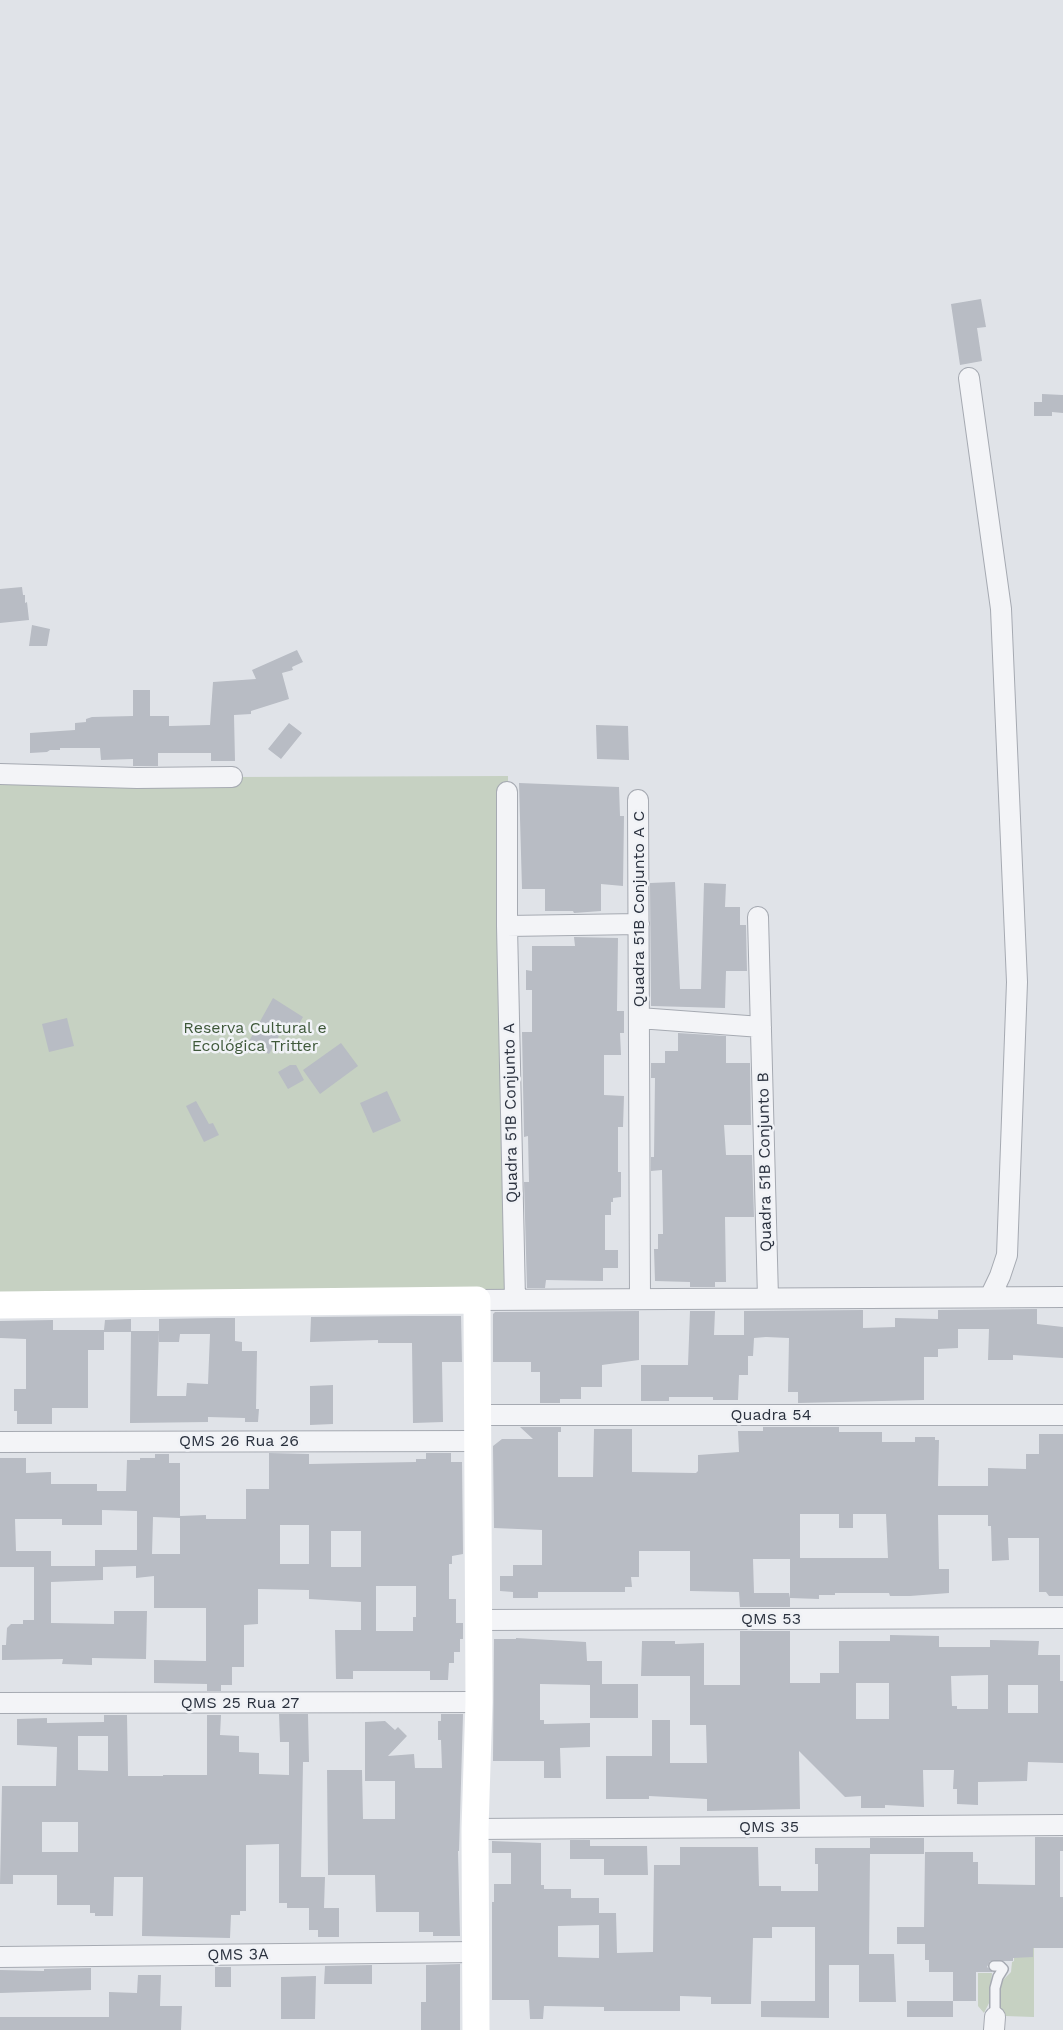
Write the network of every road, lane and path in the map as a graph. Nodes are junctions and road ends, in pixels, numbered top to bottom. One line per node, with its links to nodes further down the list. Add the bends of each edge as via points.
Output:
1 (969, 378): 11 (street, via 1001,609 1017,982 1006,1255)
2 (0, 774): 3 (street)
3 (232, 777)
4 (507, 792): 8 (street, Quadra 51B Conjunto A)
5 (638, 800): 7 (street, Quadra 51B Conjunto A C)
6 (758, 917): 10 (street, Quadra 51B Conjunto B)
7 (639, 924): 8 (street); 9 (street, Quadra 51B Conjunto A C)
8 (507, 926): 15 (street, Quadra 51B Conjunto A)
9 (639, 1018): 10 (street); 13 (street)
10 (761, 1027): 14 (street, Quadra 51B Conjunto B)
11 (990, 1297): 12 (street); 14 (street)
12 (1063, 1297)
13 (640, 1298): 14 (street); 15 (street)
14 (768, 1298)
15 (515, 1299): 16 (street)
16 (477, 1300): 17 (street); 19 (street)
17 (0, 1305)
18 (1063, 1414): 19 (street, Quadra 54)
19 (478, 1428): 20 (street, QMS 26 Rua 26); 22 (street)
20 (0, 1442)
21 (1063, 1618): 22 (street, QMS 53)
22 (479, 1620): 23 (street)
23 (479, 1702): 24 (street, QMS 25 Rua 27); 26 (street)
24 (0, 1703)
25 (1063, 1825): 26 (street, QMS 35)
26 (475, 1829): 27 (street)
27 (476, 1952): 28 (street, QMS 3A); 31 (street)
28 (0, 1957)
29 (994, 1966): 30 (lane, via 1003,1969 995,1988)
30 (994, 2024)
31 (476, 2030)

